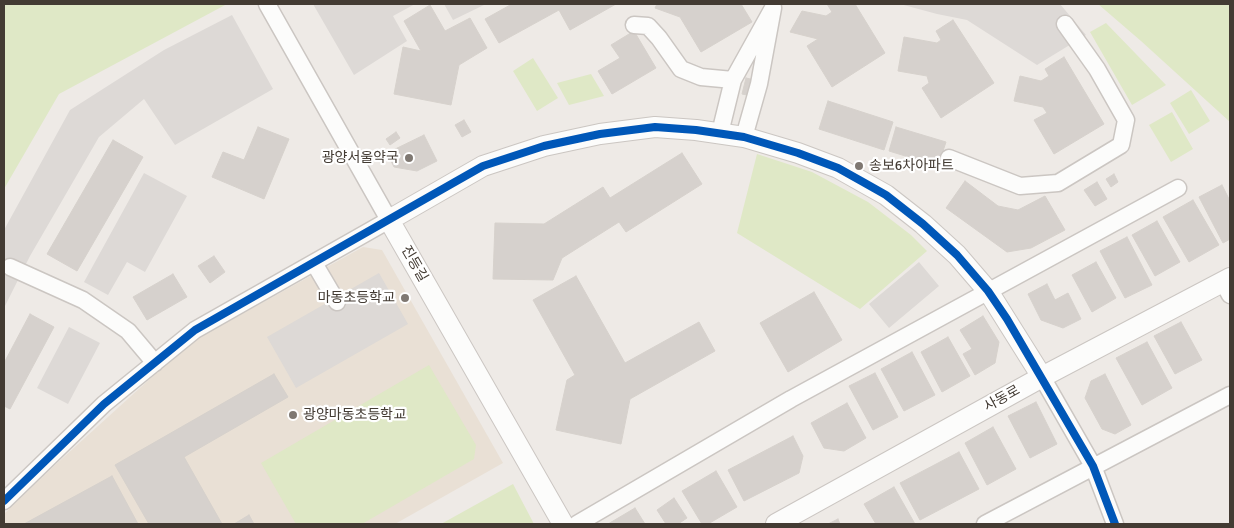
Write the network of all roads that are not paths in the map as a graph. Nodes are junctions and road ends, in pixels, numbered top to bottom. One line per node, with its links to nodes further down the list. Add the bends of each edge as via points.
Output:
1 (267, 4): 9 (street, 진등길)
2 (1065, 24): 7 (street, via 1097,69 1126,120 1121,145 1058,183 1020,186)
3 (634, 25): 4 (street, via 648,26 680,69 701,77)
4 (733, 80): 5 (street); 6 (street, via 773,8 759,84)
5 (720, 134): 6 (street); 9 (street, via 655,127 544,146 483,166)
6 (744, 137): 13 (street, via 838,168 886,195 923,224)
7 (949, 158)
8 (1178, 188): 13 (street)
9 (389, 220): 10 (street); 20 (street, 진등길)
10 (314, 263): 14 (street); 15 (street, via 195,330)
11 (10, 267): 15 (street, via 83,300 128,331)
12 (1228, 285): 16 (street, 사동로)
13 (988, 291): 16 (street); 21 (street, via 791,399)
14 (337, 302)
15 (155, 363): 19 (street, via 104,404)
16 (1042, 376): 18 (street); 22 (street, 사동로)
17 (1230, 395): 18 (street)
18 (1093, 466): 23 (street); 24 (street)
19 (4, 501)
20 (563, 524)
21 (577, 524)
22 (776, 524)
23 (985, 524)
24 (1115, 524)

